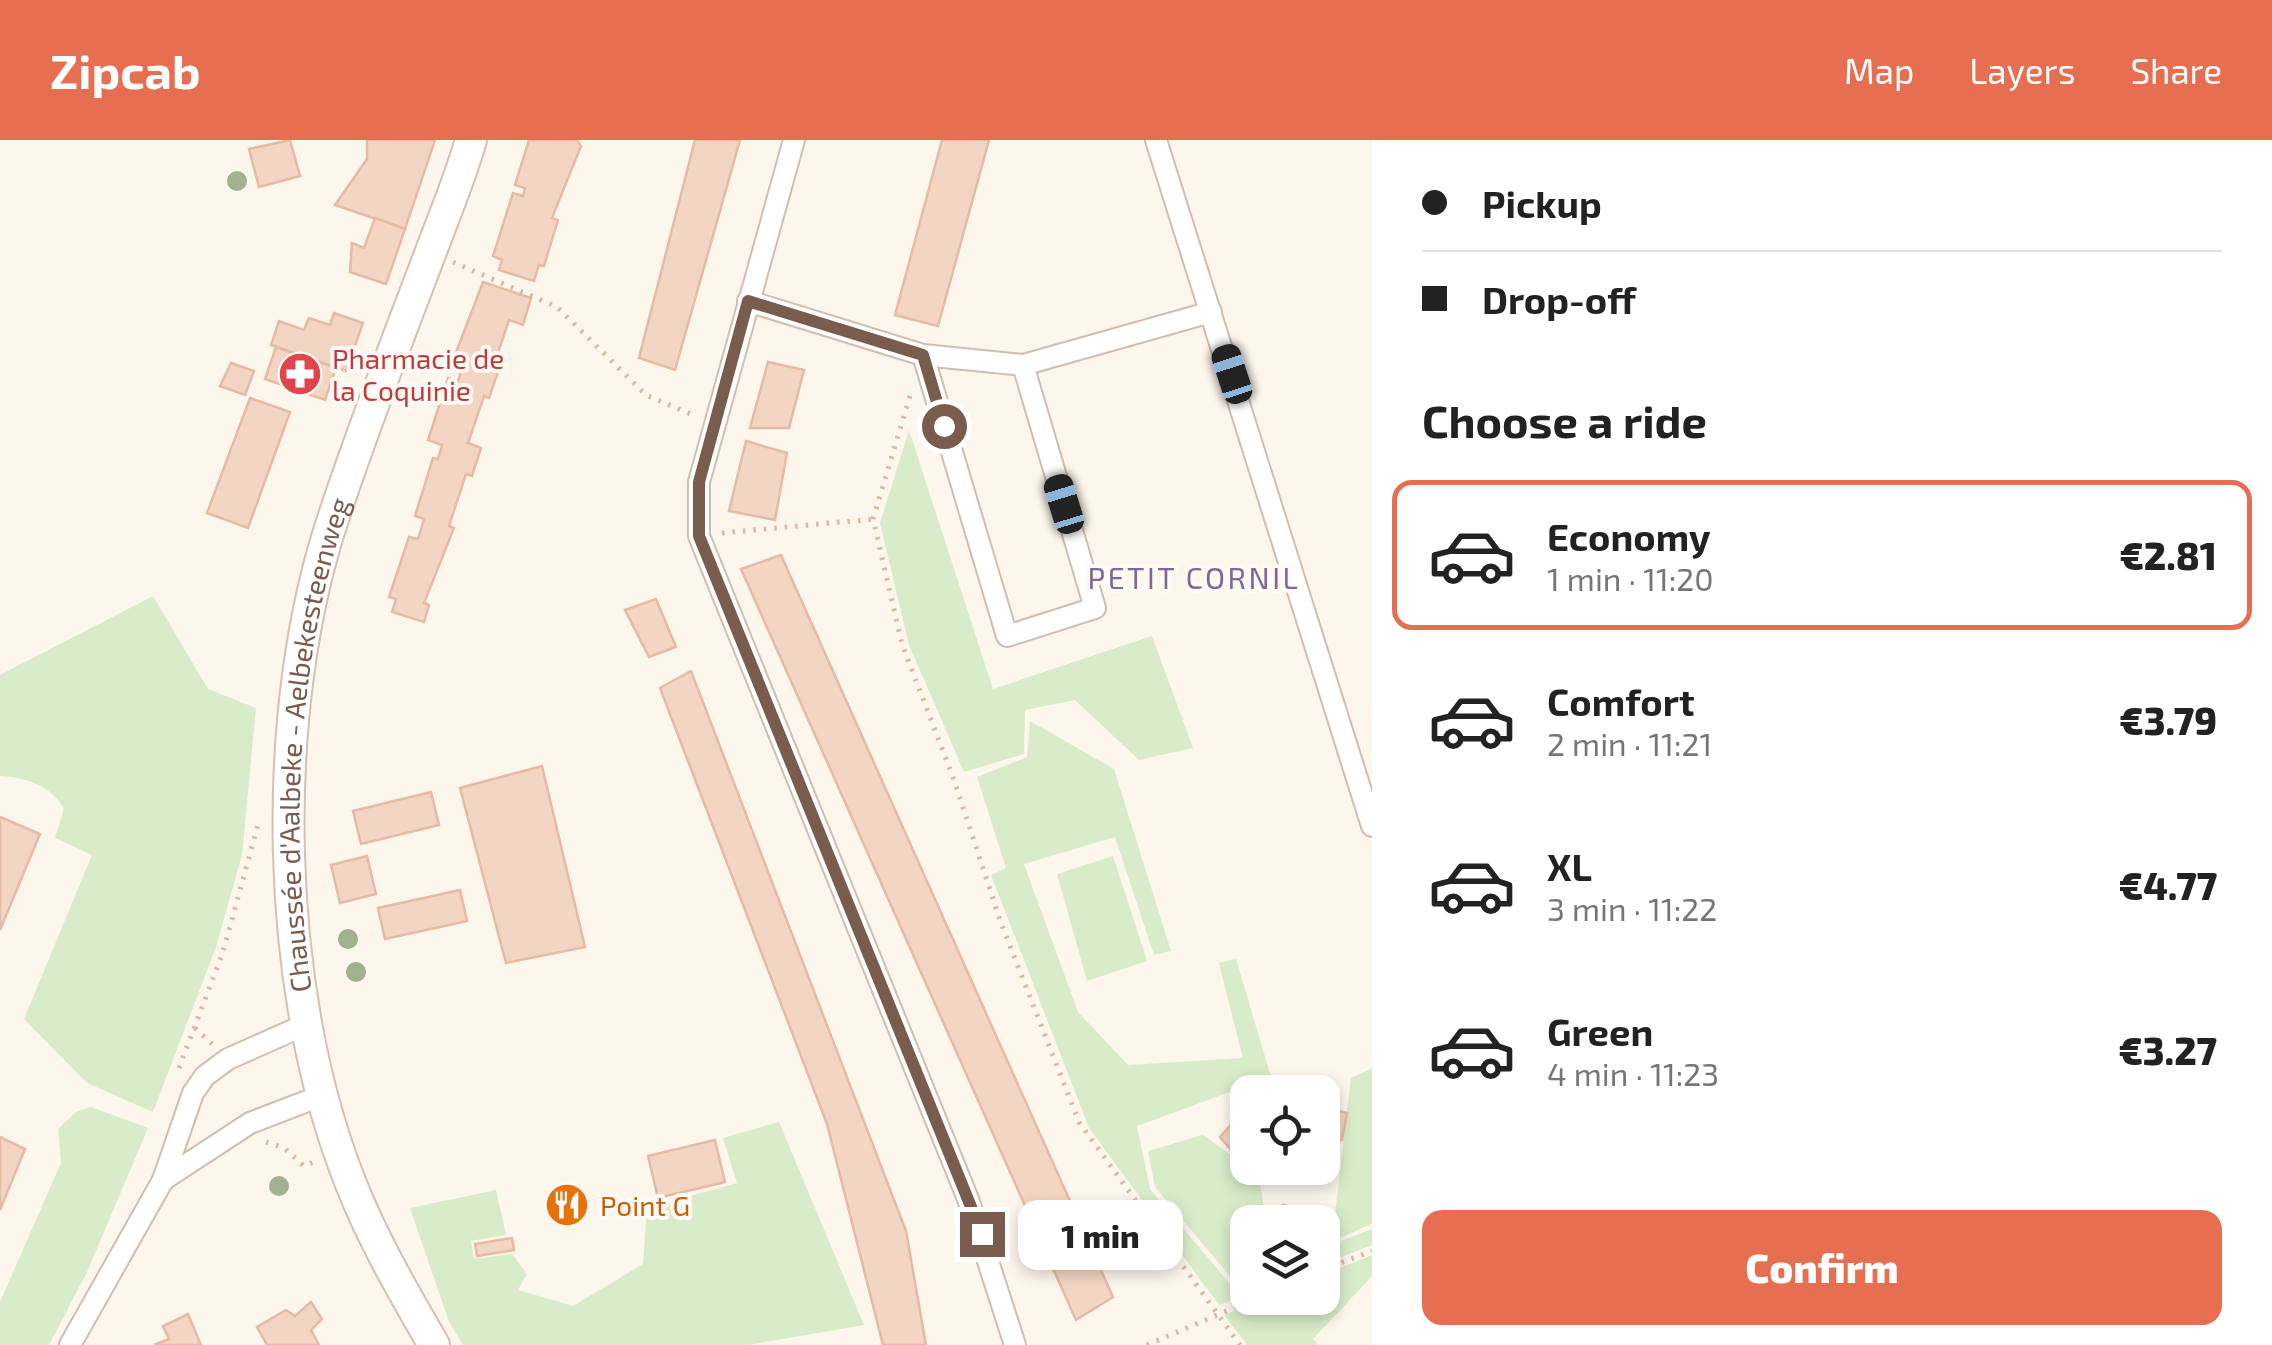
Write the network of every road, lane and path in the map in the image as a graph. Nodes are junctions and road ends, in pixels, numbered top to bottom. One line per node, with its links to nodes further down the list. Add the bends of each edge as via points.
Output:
1 (470, 140): 4 (main road, Chaussée d'Aalbeke - Aelbekesteenweg)
2 (794, 140): 5 (street)
3 (1156, 140): 6 (street)
4 (430, 252): 9 (path, via 557,307 646,395); 12 (main road, Chaussée d'Aalbeke - Aelbekesteenweg, via 314,584 294,688)
5 (748, 301): 7 (street); 9 (street)
6 (1211, 312): 8 (street); 13 (street)
7 (923, 355): 8 (street); 8 (street, via 1008,636 1095,608); 10 (path)
8 (1024, 365)
9 (714, 423): 11 (street, via 699,482)
10 (874, 519): 11 (path); 21 (path, via 902,644 1079,1122)
11 (699, 536): 24 (street, via 968,1199)
12 (290, 782): 14 (main road, Chaussée d'Aalbeke - Aelbekesteenweg, via 290,915); 15 (path, via 264,802 223,952)
13 (1372, 826)
14 (309, 1023): 16 (main road, Chaussée d'Aalbeke - Aelbekesteenweg); 17 (street, via 205,1076)
15 (175, 1078)
16 (323, 1095): 17 (street, via 250,1122); 23 (main road, Chaussée d'Aalbeke - Aelbekesteenweg, via 370,1228)
17 (163, 1180): 22 (street)
18 (1372, 1250): 19 (path)
19 (1340, 1263)
20 (1230, 1309): 21 (path)
21 (1217, 1314): 25 (path); 26 (path)
22 (70, 1345)
23 (434, 1345)
24 (1015, 1345)
25 (1146, 1345)
26 (1240, 1345)

